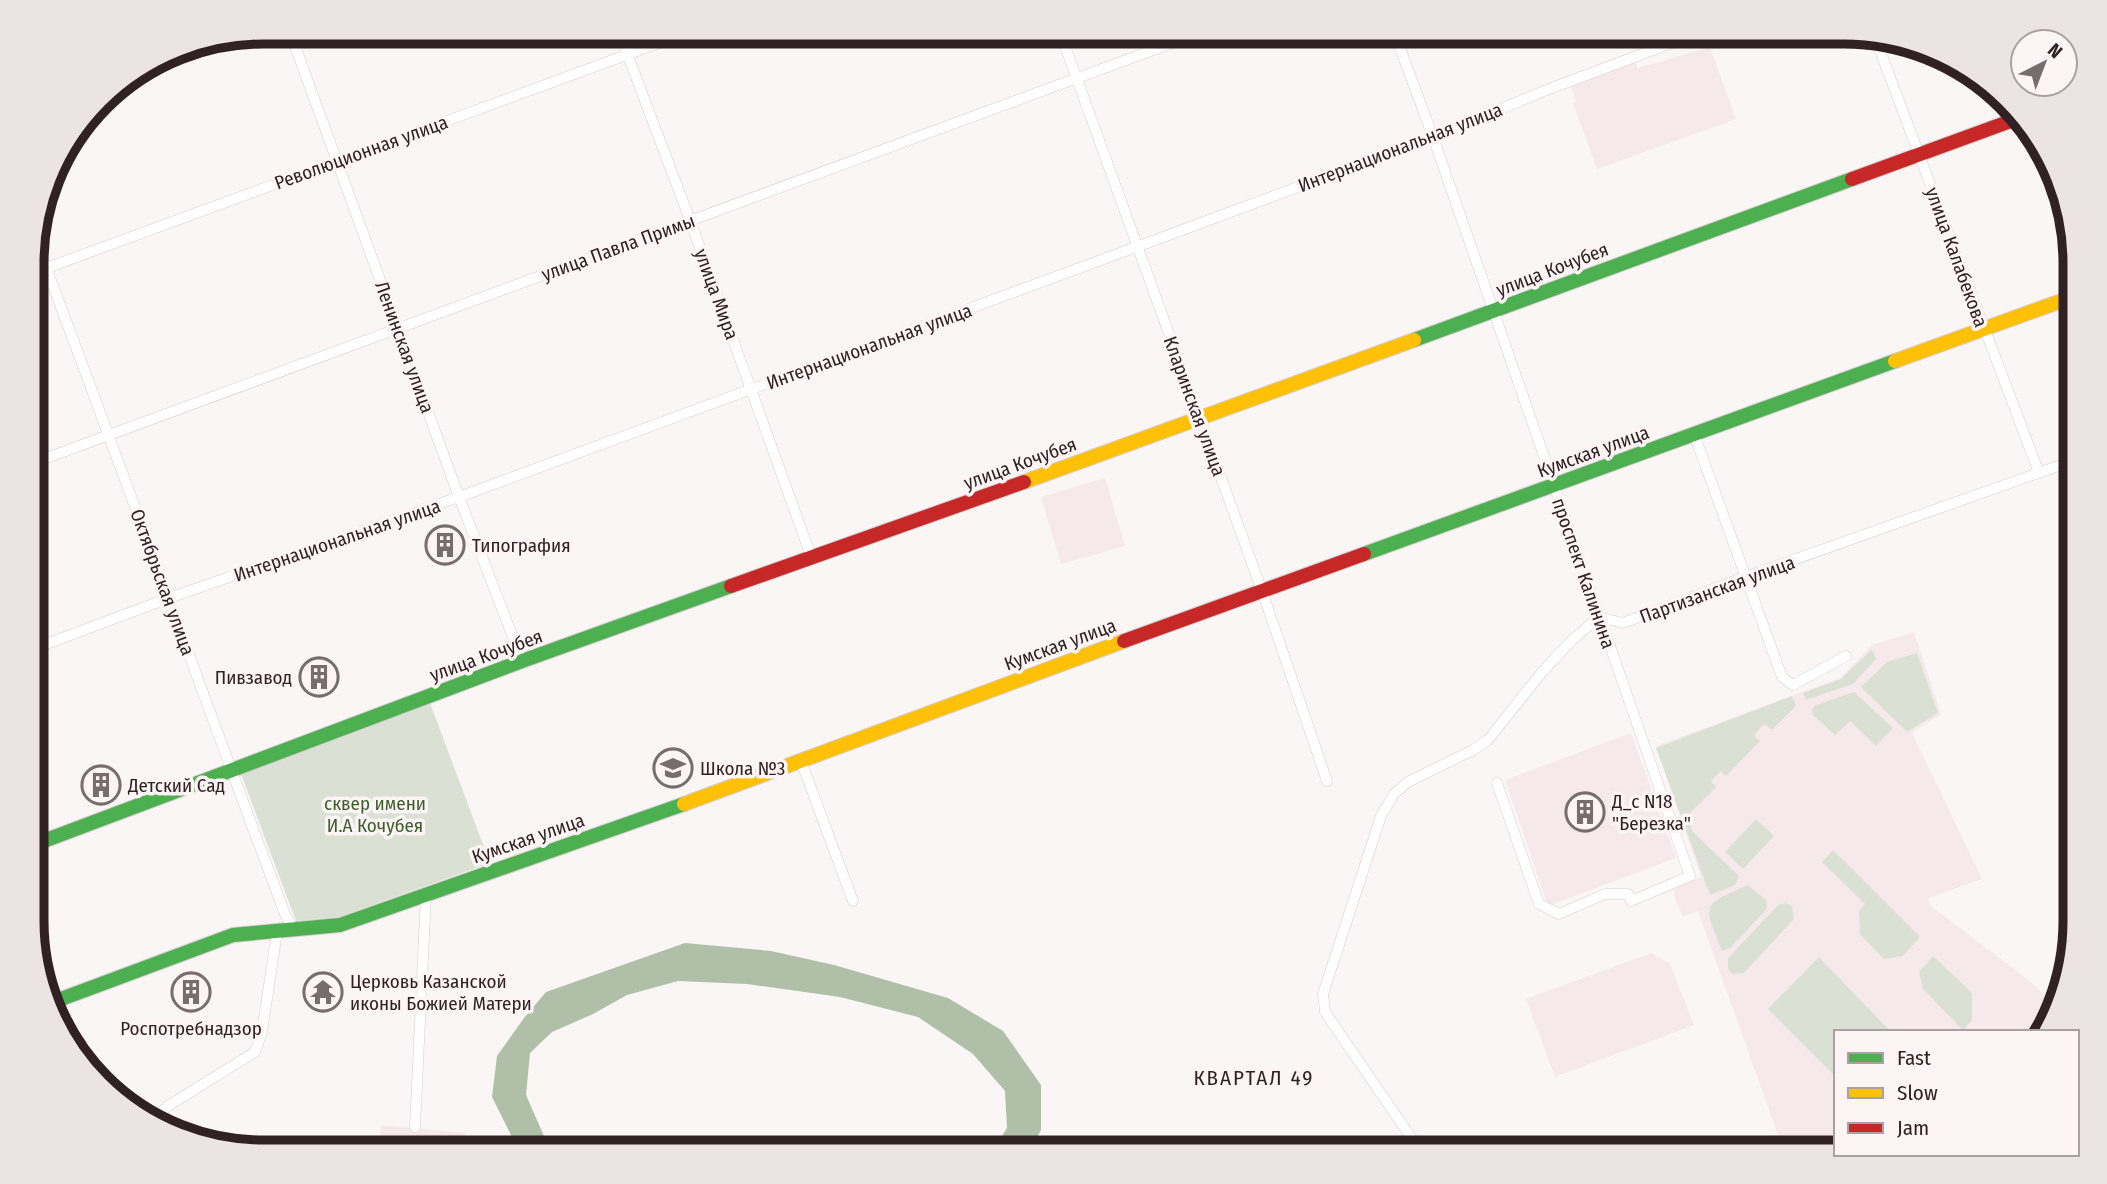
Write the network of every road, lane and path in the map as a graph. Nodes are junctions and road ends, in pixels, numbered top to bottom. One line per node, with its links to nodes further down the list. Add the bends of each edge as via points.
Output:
1 (294, 44): 14 (street, Ленинская улица)
2 (623, 44): 9 (street, улица Мира)
3 (655, 44): 9 (street, Революционная улица)
4 (1064, 44): 10 (street, Кларинская улица)
5 (1169, 44): 10 (street, улица Павла Примы)
6 (1398, 44): 12 (street, проспект Калинина)
7 (1669, 44): 12 (street, Интернациональная улица)
8 (1879, 47): 13 (street, улица Калабекова)
9 (627, 54): 14 (street, Революционная улица); 15 (street, улица Мира)
10 (1077, 78): 15 (street, улица Павла Примы); 16 (street, Кларинская улица)
11 (2010, 121): 13 (street, улица Кочубея)
12 (1433, 137): 16 (street, Интернациональная улица); 21 (street, проспект Калинина)
13 (1919, 155): 21 (street, улица Кочубея); 23 (street, улица Калабекова)
14 (338, 160): 18 (street, Революционная улица); 22 (street, Ленинская улица)
15 (690, 220): 22 (street, улица Павла Примы); 24 (street, улица Мира)
16 (1139, 246): 24 (street, Интернациональная улица); 25 (street, Кларинская улица)
17 (44, 261): 18 (street, Октябрьская улица)
18 (47, 268): 19 (street, Революционная улица); 27 (street, Октябрьская улица)
19 (44, 269)
20 (2063, 300): 23 (street, Кумская улица)
21 (1493, 312): 25 (street, улица Кочубея); 31 (street, проспект Калинина)
22 (398, 328): 27 (street, улица Павла Примы); 32 (street, Ленинская улица)
23 (1984, 330): 26 (street, Кумская улица); 30 (street, улица Калабекова)
24 (752, 389): 32 (street, Интернациональная улица); 33 (street, улица Мира)
25 (1199, 419): 33 (street, улица Кочубея); 35 (street, Кларинская улица)
26 (1694, 434): 31 (street, Кумская улица); 34 (street)
27 (109, 435): 28 (street, улица Павла Примы); 36 (street, Октябрьская улица)
28 (44, 459)
29 (2063, 464): 30 (street, Партизанская улица)
30 (2039, 473): 34 (street, Партизанская улица)
31 (1554, 486): 35 (street, Кумская улица); 37 (street, проспект Калинина)
32 (459, 497): 36 (street, Интернациональная улица); 40 (street, Ленинская улица)
33 (812, 559): 40 (street, улица Кочубея)
34 (1745, 578): 37 (street, Партизанская улица, via 1623,623); 39 (street, via 1782,677 1793,685)
35 (1262, 591): 41 (street, Кумская улица); 43 (street, Кларинская улица)
36 (169, 598): 38 (street, Интернациональная улица); 42 (street, Октябрьская улица)
37 (1599, 618): 44 (street, проспект Калинина, via 1689,876 1631,901 1628,894 1605,894 1559,914 1539,904); 53 (street, via 1570,640 1488,740 1408,782 1394,794 1381,816 1323,994 1325,1012)
38 (44, 645)
39 (1846, 656)
40 (522, 661): 42 (street, улица Кочубея)
41 (801, 761): 46 (street, Кумская улица); 47 (street)
42 (231, 771): 45 (street, улица Кочубея); 48 (street, Октябрьская улица)
43 (1327, 782)
44 (1497, 783)
45 (44, 841)
46 (426, 894): 48 (street, Кумская улица, via 340,925); 52 (street)
47 (853, 901)
48 (294, 931): 49 (street, Кумская улица)
49 (277, 932): 50 (street, Кумская улица, via 233,934); 51 (street, via 255,1052)
50 (58, 1000)
51 (159, 1114)
52 (415, 1127)
53 (1413, 1140)

